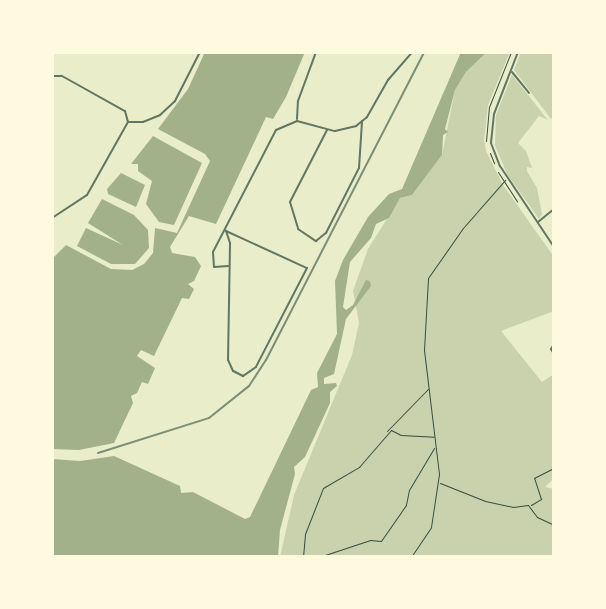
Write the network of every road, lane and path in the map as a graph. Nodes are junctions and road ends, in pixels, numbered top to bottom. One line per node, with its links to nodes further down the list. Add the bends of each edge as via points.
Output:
1 (200, 52): 11 (street, via 169,108 147,121)
2 (316, 52): 9 (street, via 298,101)
3 (412, 52): 10 (street)
4 (511, 52): 14 (path, via 485,129)
5 (518, 52): 6 (street)
6 (511, 71): 8 (street); 13 (street, via 491,134)
7 (52, 76): 11 (street, via 62,76 125,111)
8 (529, 93)
9 (297, 121): 12 (street); 19 (street, via 274,133)
10 (362, 121): 12 (street, via 346,130); 12 (street, via 359,168 326,233 316,241 298,229 290,202)
11 (128, 122): 17 (street, via 87,195)
12 (328, 129)
13 (507, 178): 14 (path); 18 (street)
14 (503, 181): 15 (path); 24 (path, via 428,278 423,341)
15 (517, 201)
16 (554, 209): 18 (street)
17 (52, 218)
18 (537, 223): 20 (street)
19 (226, 231): 21 (street); 21 (street, via 211,261 219,268); 21 (street, via 307,268 256,367 243,376 228,360)
20 (554, 247)
21 (229, 266)
22 (554, 344): 23 (street)
23 (554, 354)
24 (428, 389): 25 (path); 26 (path)
25 (386, 433): 26 (path); 32 (path, via 359,467 323,488 305,534)
26 (436, 437): 27 (path)
27 (436, 446): 29 (path); 33 (path, via 381,541)
28 (554, 468): 30 (path, via 534,478 541,499)
29 (438, 482): 30 (path, via 485,501); 34 (path, via 431,527)
30 (528, 505): 31 (path, via 537,517 554,525)
31 (554, 535)
32 (303, 557)
33 (319, 557)
34 (411, 557)

